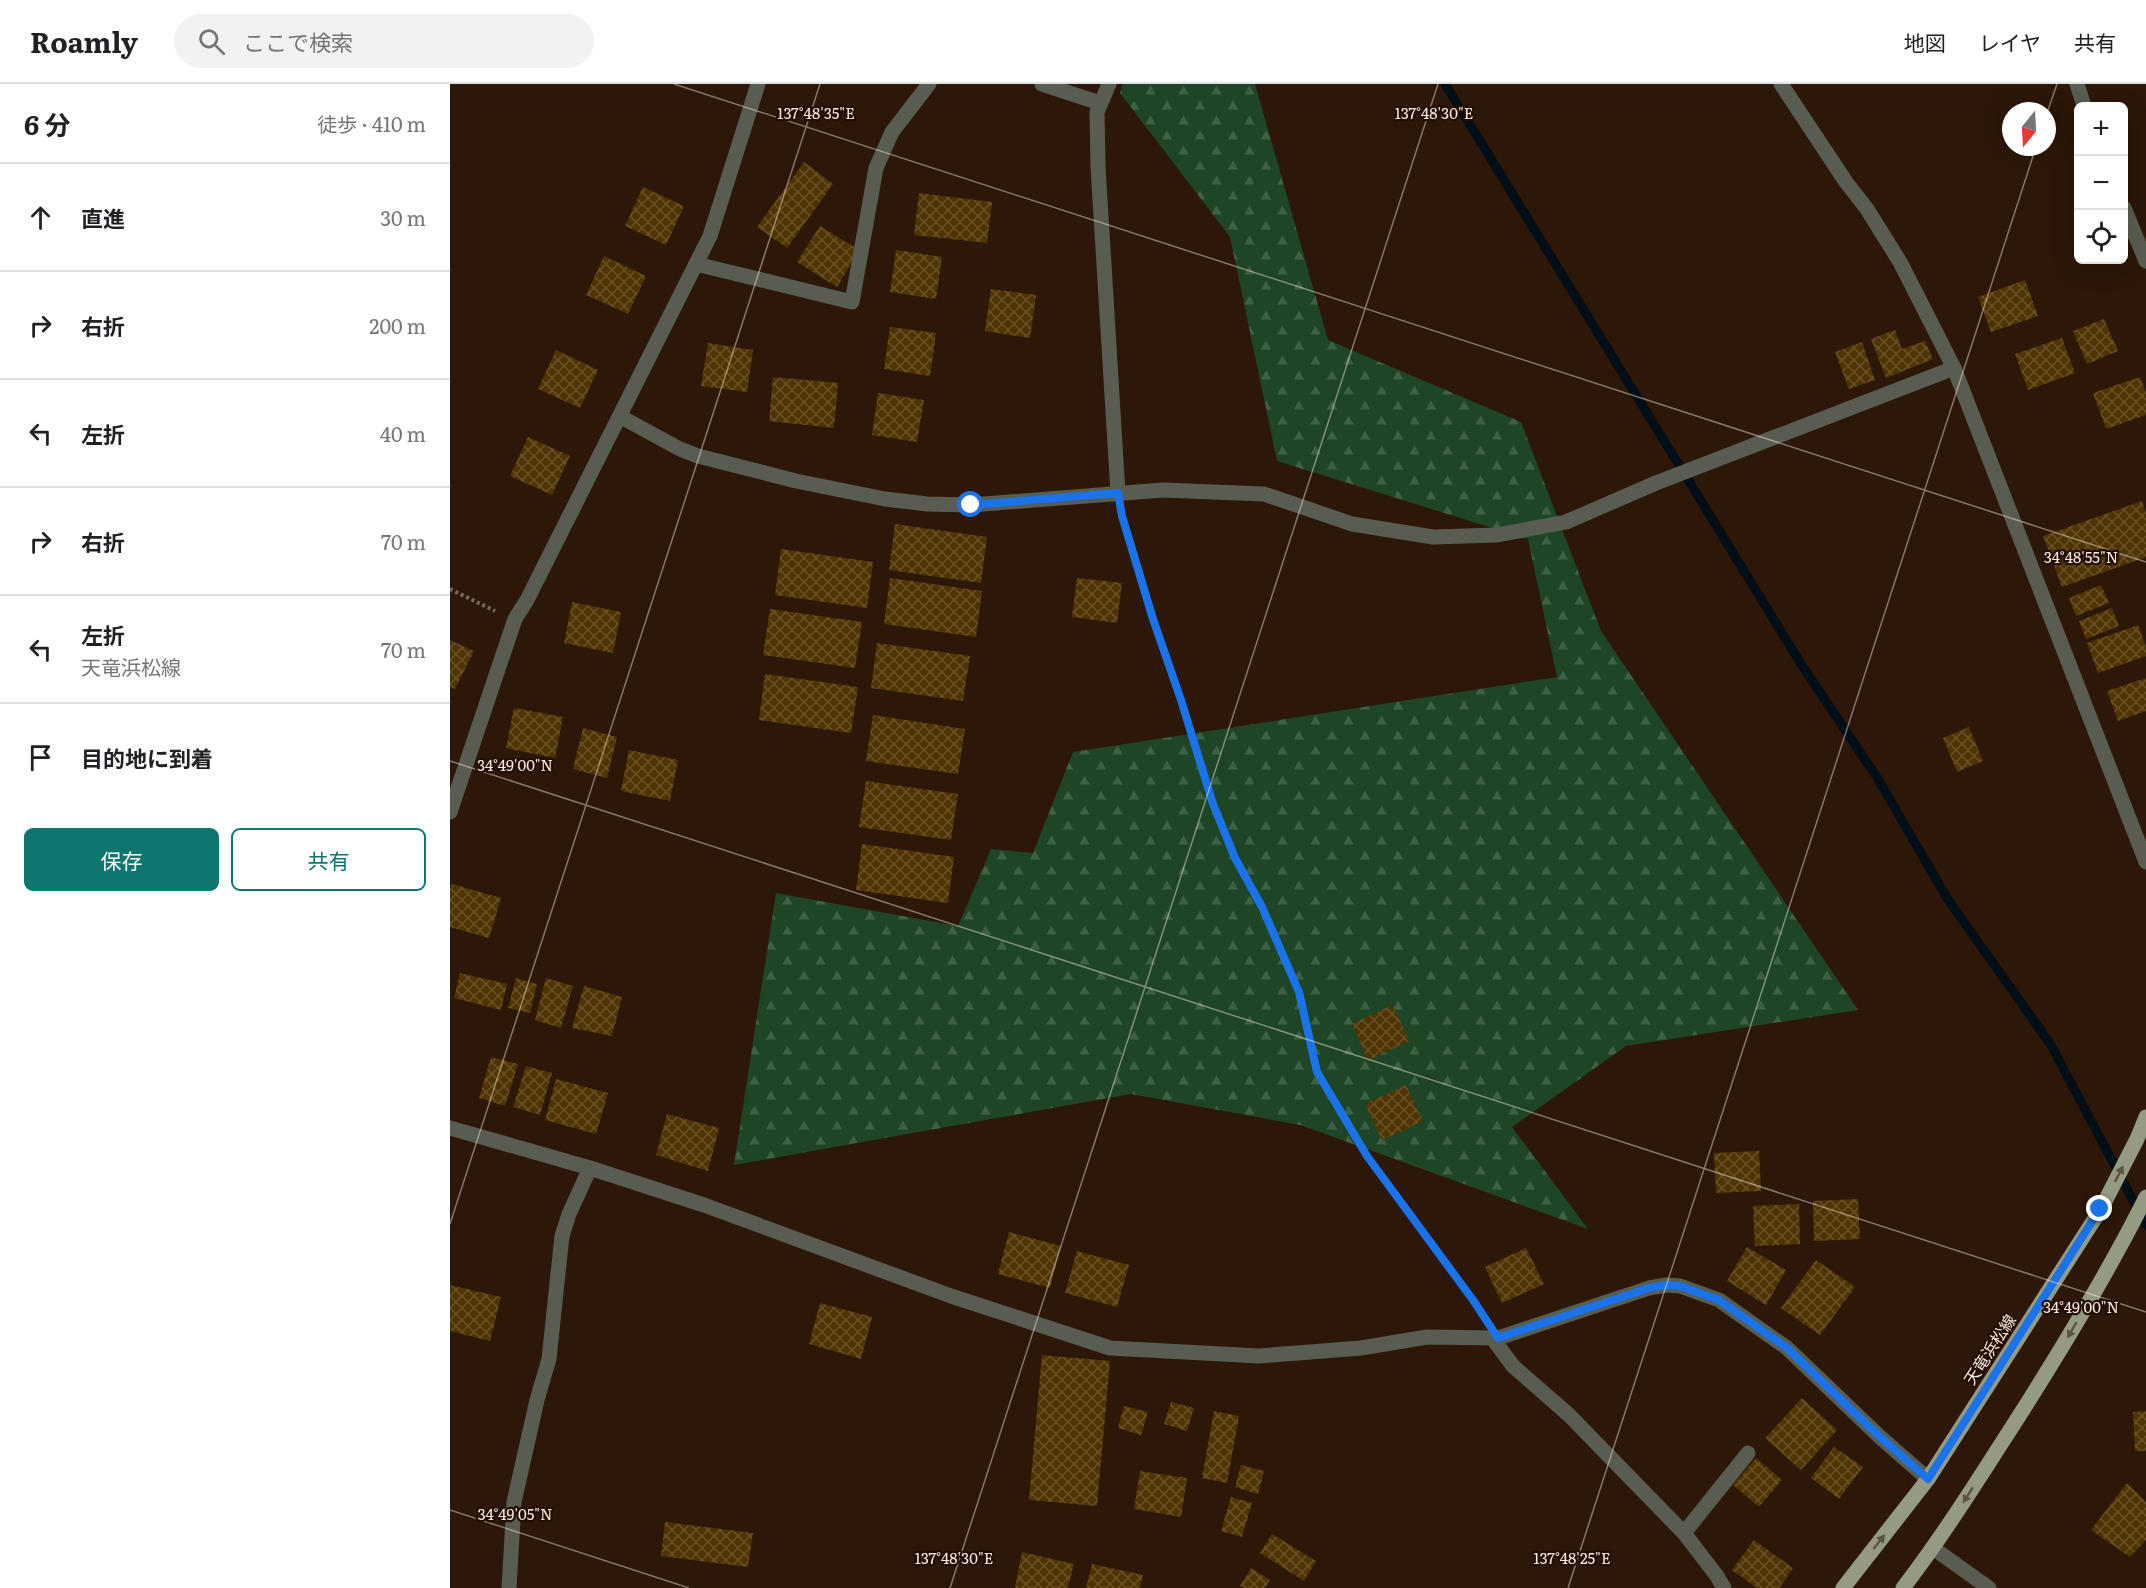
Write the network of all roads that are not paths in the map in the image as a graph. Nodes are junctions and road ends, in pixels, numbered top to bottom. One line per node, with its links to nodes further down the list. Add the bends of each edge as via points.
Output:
1 (758, 84): 11 (street, via 715,223)
2 (930, 84): 11 (street, via 891,132 876,168 852,302)
3 (1042, 84): 8 (street)
4 (1109, 84): 8 (street)
5 (1781, 84): 12 (street, via 1900,262)
6 (2077, 84): 7 (street)
7 (2083, 102)
8 (1100, 103): 14 (street, via 1098,167)
9 (2125, 210): 10 (street)
10 (2146, 261)
11 (696, 264): 13 (street)
12 (1954, 368): 14 (street, via 1656,483 1566,522 1497,535 1432,537 1352,524 1264,494 1163,490); 16 (street)
13 (621, 417): 14 (street, via 698,456 885,499 971,505); 15 (street, via 515,619)
14 (1118, 493)
15 (450, 812)
16 (2146, 862)
17 (2146, 1117): 23 (main road, 天竜浜松線, one-way to 17, via 2100,1209)
18 (450, 1128): 19 (street)
19 (590, 1168): 21 (street, via 1110,1348 1259,1356 1361,1348 1428,1337); 26 (street, via 562,1236 549,1359 514,1502)
20 (2146, 1197): 25 (main road, one-way to 25, via 2049,1370)
21 (1496, 1338): 23 (street, via 1649,1288 1680,1286 1719,1300 1787,1348); 24 (street, via 1514,1366 1569,1415)
22 (1748, 1452): 24 (street)
23 (1928, 1479): 28 (main road, 天竜浜松線, one-way to 23)
24 (1684, 1533): 27 (street)
25 (1933, 1548): 29 (main road); 30 (street)
26 (509, 1588)
27 (1724, 1588)
28 (1843, 1588)
29 (1903, 1588)
30 (1989, 1588)

